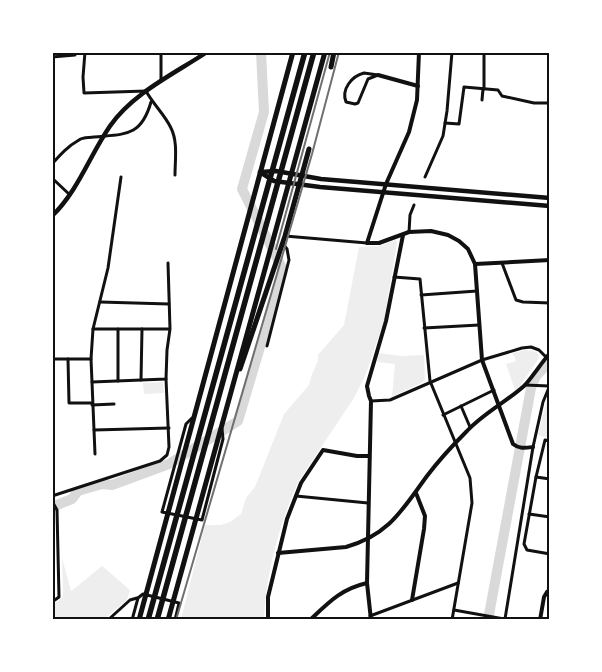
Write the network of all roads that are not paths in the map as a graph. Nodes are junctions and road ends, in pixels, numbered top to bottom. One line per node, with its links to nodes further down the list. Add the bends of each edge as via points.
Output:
1 (85, 52): 19 (street, via 84,93)
2 (161, 52): 16 (street)
3 (207, 52): 16 (main road)
4 (293, 52): 27 (main road)
5 (305, 52): 119 (highway)
6 (314, 52): 120 (highway)
7 (325, 52): 81 (main road)
8 (334, 52): 14 (main road)
9 (420, 52): 17 (street)
10 (452, 52): 23 (street)
11 (484, 52): 18 (street)
12 (75, 55): 13 (street)
13 (52, 57)
14 (331, 67)
15 (378, 75): 15 (street, via 368,79 358,104 345,101 354,76 364,73); 17 (street)
16 (161, 82): 19 (main road)
17 (418, 86): 33 (street, via 410,132)
18 (484, 89): 20 (street); 22 (street, via 498,90 502,96 534,103); 23 (street, via 464,87 459,124)
19 (146, 91): 21 (street); 24 (main road, via 110,126)
20 (482, 100)
21 (152, 101): 24 (street, via 143,123 136,130 125,135); 28 (street, via 175,140)
22 (550, 103)
23 (445, 123): 31 (street)
24 (105, 136): 26 (street, via 79,140); 36 (main road)
25 (309, 149): 29 (main road)
26 (52, 164)
27 (260, 172): 29 (main road); 34 (main road, via 274,181); 83 (main road)
28 (175, 175)
29 (303, 176): 33 (main road); 34 (main road)
30 (121, 177): 53 (street)
31 (425, 177)
32 (52, 178): 36 (street)
33 (386, 184): 35 (street); 37 (main road)
34 (300, 185): 35 (main road); 43 (main road)
35 (384, 192): 39 (main road); 44 (street)
36 (70, 195): 40 (main road)
37 (550, 198)
38 (414, 205): 41 (street)
39 (550, 206)
40 (52, 216)
41 (409, 232): 42 (street); 49 (street, via 431,231 448,235 468,249)
42 (403, 235): 44 (street, via 379,243); 50 (street)
43 (286, 236): 44 (street); 45 (main road)
44 (367, 243)
45 (283, 244): 62 (street, via 289,260); 81 (main road)
46 (550, 260): 48 (street)
47 (168, 262): 55 (street)
48 (502, 263): 49 (street); 54 (street, via 516,300)
49 (475, 264): 51 (street)
50 (394, 277): 52 (street, via 420,279); 76 (street, via 386,321 367,386)
51 (477, 291): 52 (street); 56 (street)
52 (421, 295): 57 (street)
53 (100, 302): 55 (street); 58 (street)
54 (550, 303)
55 (169, 304): 61 (street)
56 (479, 324): 57 (street); 67 (street)
57 (424, 328): 72 (street)
58 (93, 329): 59 (street); 66 (street)
59 (118, 329): 60 (street); 70 (street)
60 (142, 329): 61 (street); 69 (street)
61 (170, 329): 68 (street)
62 (267, 346)
63 (548, 355): 67 (street, via 522,348); 73 (street)
64 (52, 359): 65 (street)
65 (68, 359): 66 (street); 77 (street, via 69,403)
66 (91, 359): 71 (street)
67 (482, 360): 72 (street); 75 (street)
68 (166, 379): 69 (street); 86 (street)
69 (141, 380): 70 (street)
70 (118, 381): 71 (street)
71 (92, 382): 77 (street)
72 (430, 382): 76 (street, via 390,400); 82 (street)
73 (525, 385): 74 (street); 79 (street)
74 (549, 385): 90 (street)
75 (494, 390): 79 (street); 80 (street)
76 (371, 401): 92 (street)
77 (92, 404): 78 (street); 87 (street)
78 (114, 404)
79 (499, 404): 85 (street); 90 (street, via 509,438 517,448)
80 (461, 406): 82 (street); 85 (street)
81 (226, 410): 84 (main road)
82 (443, 415): 89 (street)
83 (195, 416): 84 (street, via 186,424 162,512 202,520 223,439); 116 (main road)
84 (221, 424): 121 (main road)
85 (470, 427): 89 (street)
86 (168, 428): 87 (street); 96 (street, via 169,447 160,460)
87 (94, 430): 91 (street)
88 (550, 441): 93 (street, via 545,440)
89 (455, 443): 95 (street); 107 (street, via 470,478 472,497)
90 (532, 447): 115 (street)
91 (95, 454)
92 (369, 456): 97 (street, via 323,450); 99 (street)
93 (536, 477): 94 (street); 102 (street)
94 (550, 479)
95 (416, 493): 104 (street, via 399,516); 111 (street, via 425,516)
96 (52, 496)
97 (296, 496): 99 (street); 105 (street)
98 (52, 502): 100 (street)
99 (368, 503): 104 (street)
100 (57, 510): 101 (street); 112 (street, via 59,597)
101 (52, 512)
102 (529, 514): 103 (street); 106 (street, via 524,544 527,550)
103 (550, 517)
104 (368, 538): 105 (street, via 336,549); 108 (street)
105 (278, 552): 123 (street, via 268,597)
106 (550, 554)
107 (458, 582): 111 (street); 113 (street)
108 (367, 584): 114 (street); 124 (street, via 334,597)
109 (550, 590): 127 (street, via 544,597)
110 (138, 598): 117 (street, via 130,600); 118 (street); 122 (street, via 143,594 179,603)
111 (412, 600): 114 (street)
112 (52, 602)
113 (454, 610): 115 (street); 125 (street)
114 (370, 618)
115 (505, 618): 126 (street)
116 (139, 619)
117 (108, 620)
118 (132, 620)
119 (148, 620)
120 (158, 620)
121 (168, 620)
122 (175, 620)
123 (268, 620)
124 (310, 620)
125 (452, 620)
126 (510, 620)
127 (540, 620)

